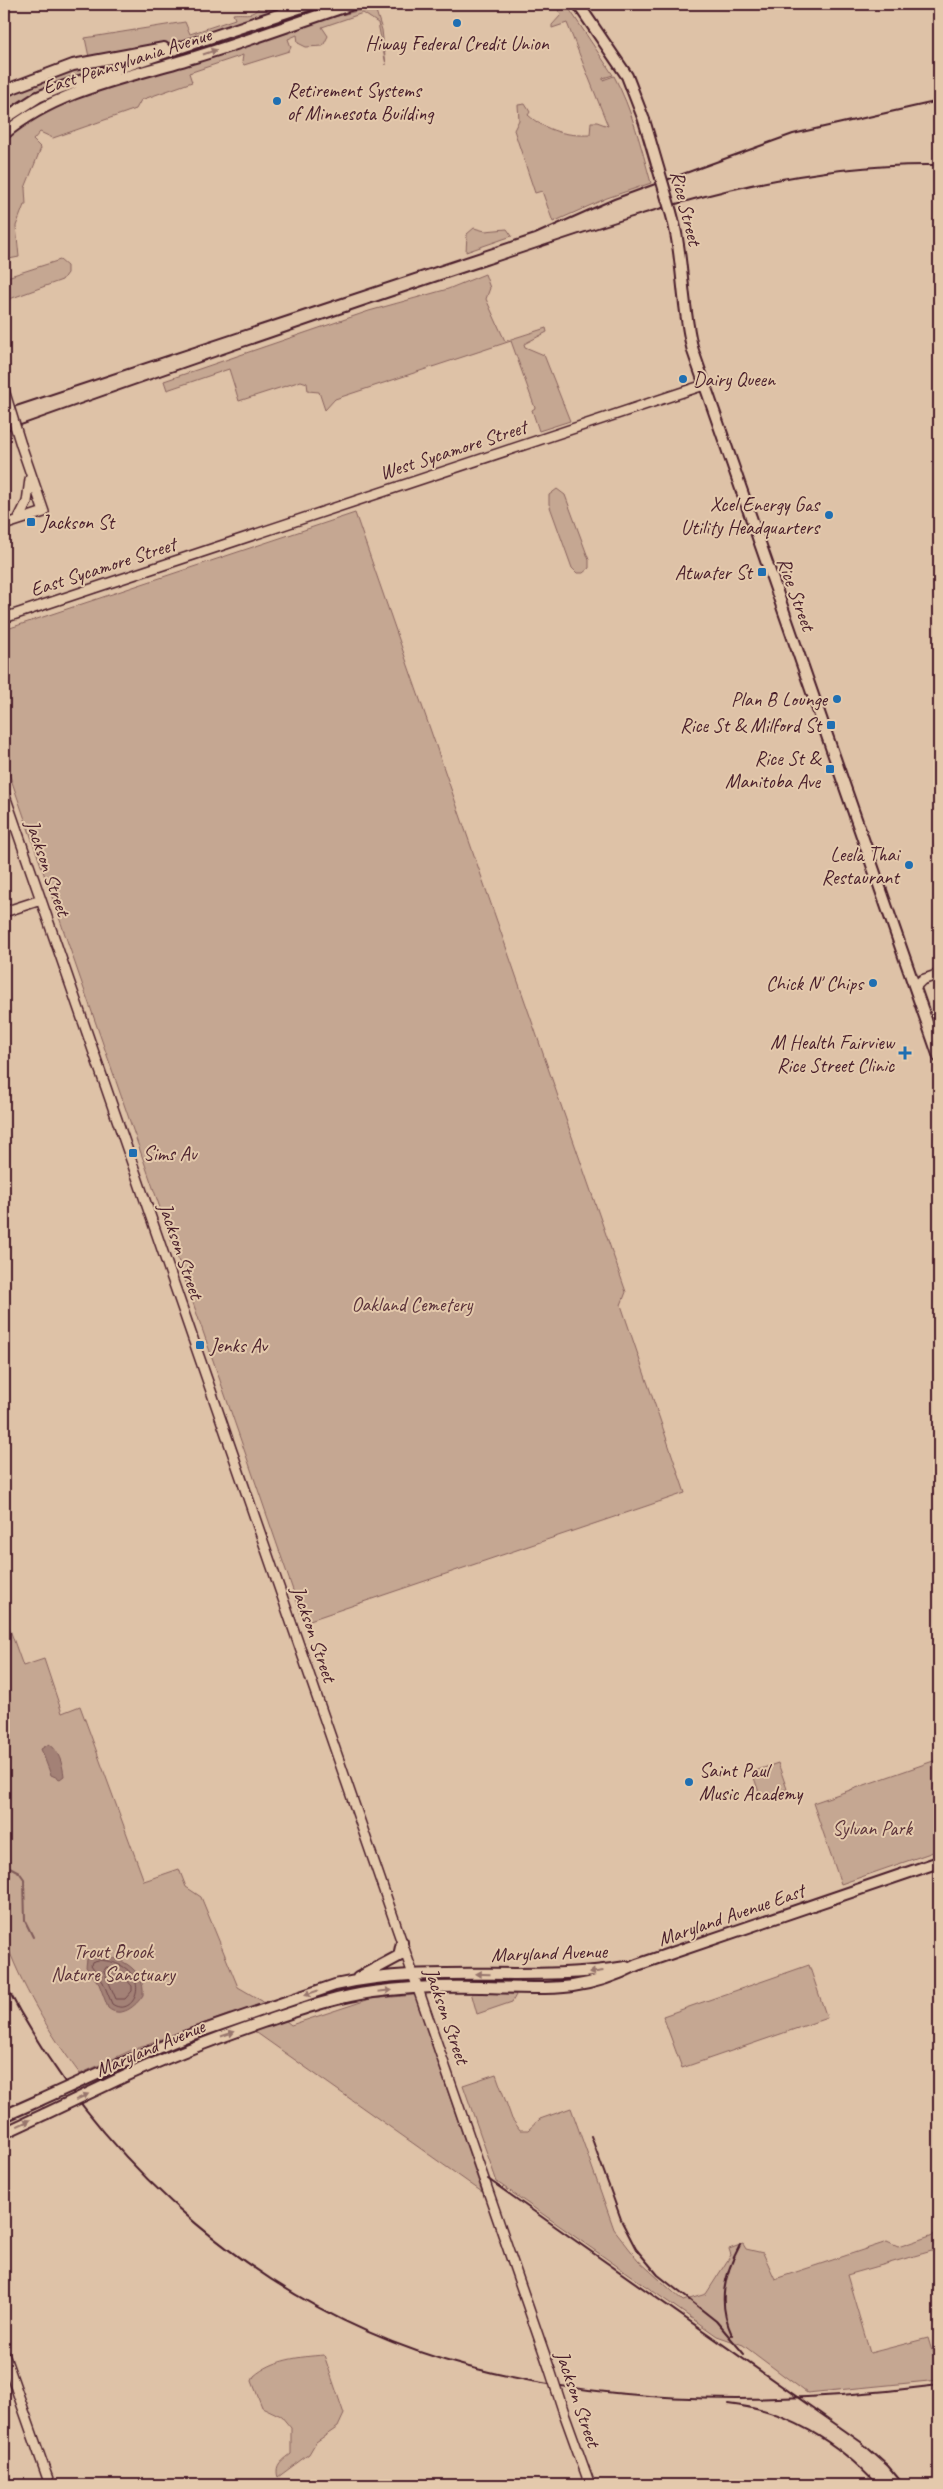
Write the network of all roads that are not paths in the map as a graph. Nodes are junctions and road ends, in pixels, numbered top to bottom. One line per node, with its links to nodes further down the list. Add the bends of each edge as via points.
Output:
1 (311, 4): 4 (main road, East Pennsylvania Avenue)
2 (353, 4): 7 (main road, East Pennsylvania Avenue, one-way to 2, via 31,114 65,97)
3 (578, 4): 8 (main road, Rice Street, bridge, via 626,76 644,120 679,246 689,333)
4 (197, 42): 5 (main road, via 73,65); 6 (main road, East Pennsylvania Avenue, via 56,89)
5 (4, 92)
6 (4, 120)
7 (4, 134)
8 (704, 385): 13 (street, West Sycamore Street); 19 (main road, Rice Street)
9 (4, 390): 10 (street, bridge)
10 (30, 472): 11 (street, via 30,490); 11 (street, via 44,512)
11 (18, 520): 12 (street)
12 (4, 525)
13 (213, 549): 14 (street, East Sycamore Street)
14 (4, 618)
15 (4, 794): 16 (street, Jackson Street)
16 (41, 900): 17 (street); 22 (street, Jackson Street)
17 (4, 912)
18 (939, 974): 19 (street, via 922,980)
19 (915, 987): 20 (main road, Rice Street)
20 (939, 1057)
21 (939, 1862): 23 (main road, Maryland Avenue East)
22 (402, 1942): 24 (street, Jackson Street); 25 (main road, via 399,1956)
23 (637, 1965): 24 (main road, Maryland Avenue, one-way to 24, via 570,1974); 26 (main road, Maryland Avenue, via 612,1978 568,1988)
24 (414, 1974): 25 (main road, Maryland Avenue); 26 (street, Jackson Street)
25 (355, 1980): 27 (main road, Maryland Avenue, one-way to 27, bridge, via 178,2039)
26 (419, 1989): 28 (main road, Maryland Avenue, one-way to 26, bridge, via 170,2055 245,2028 351,1996); 31 (street, Jackson Street, bridge)
27 (4, 2116)
28 (4, 2133)
29 (4, 2354): 30 (street)
30 (50, 2485)
31 (590, 2485)

